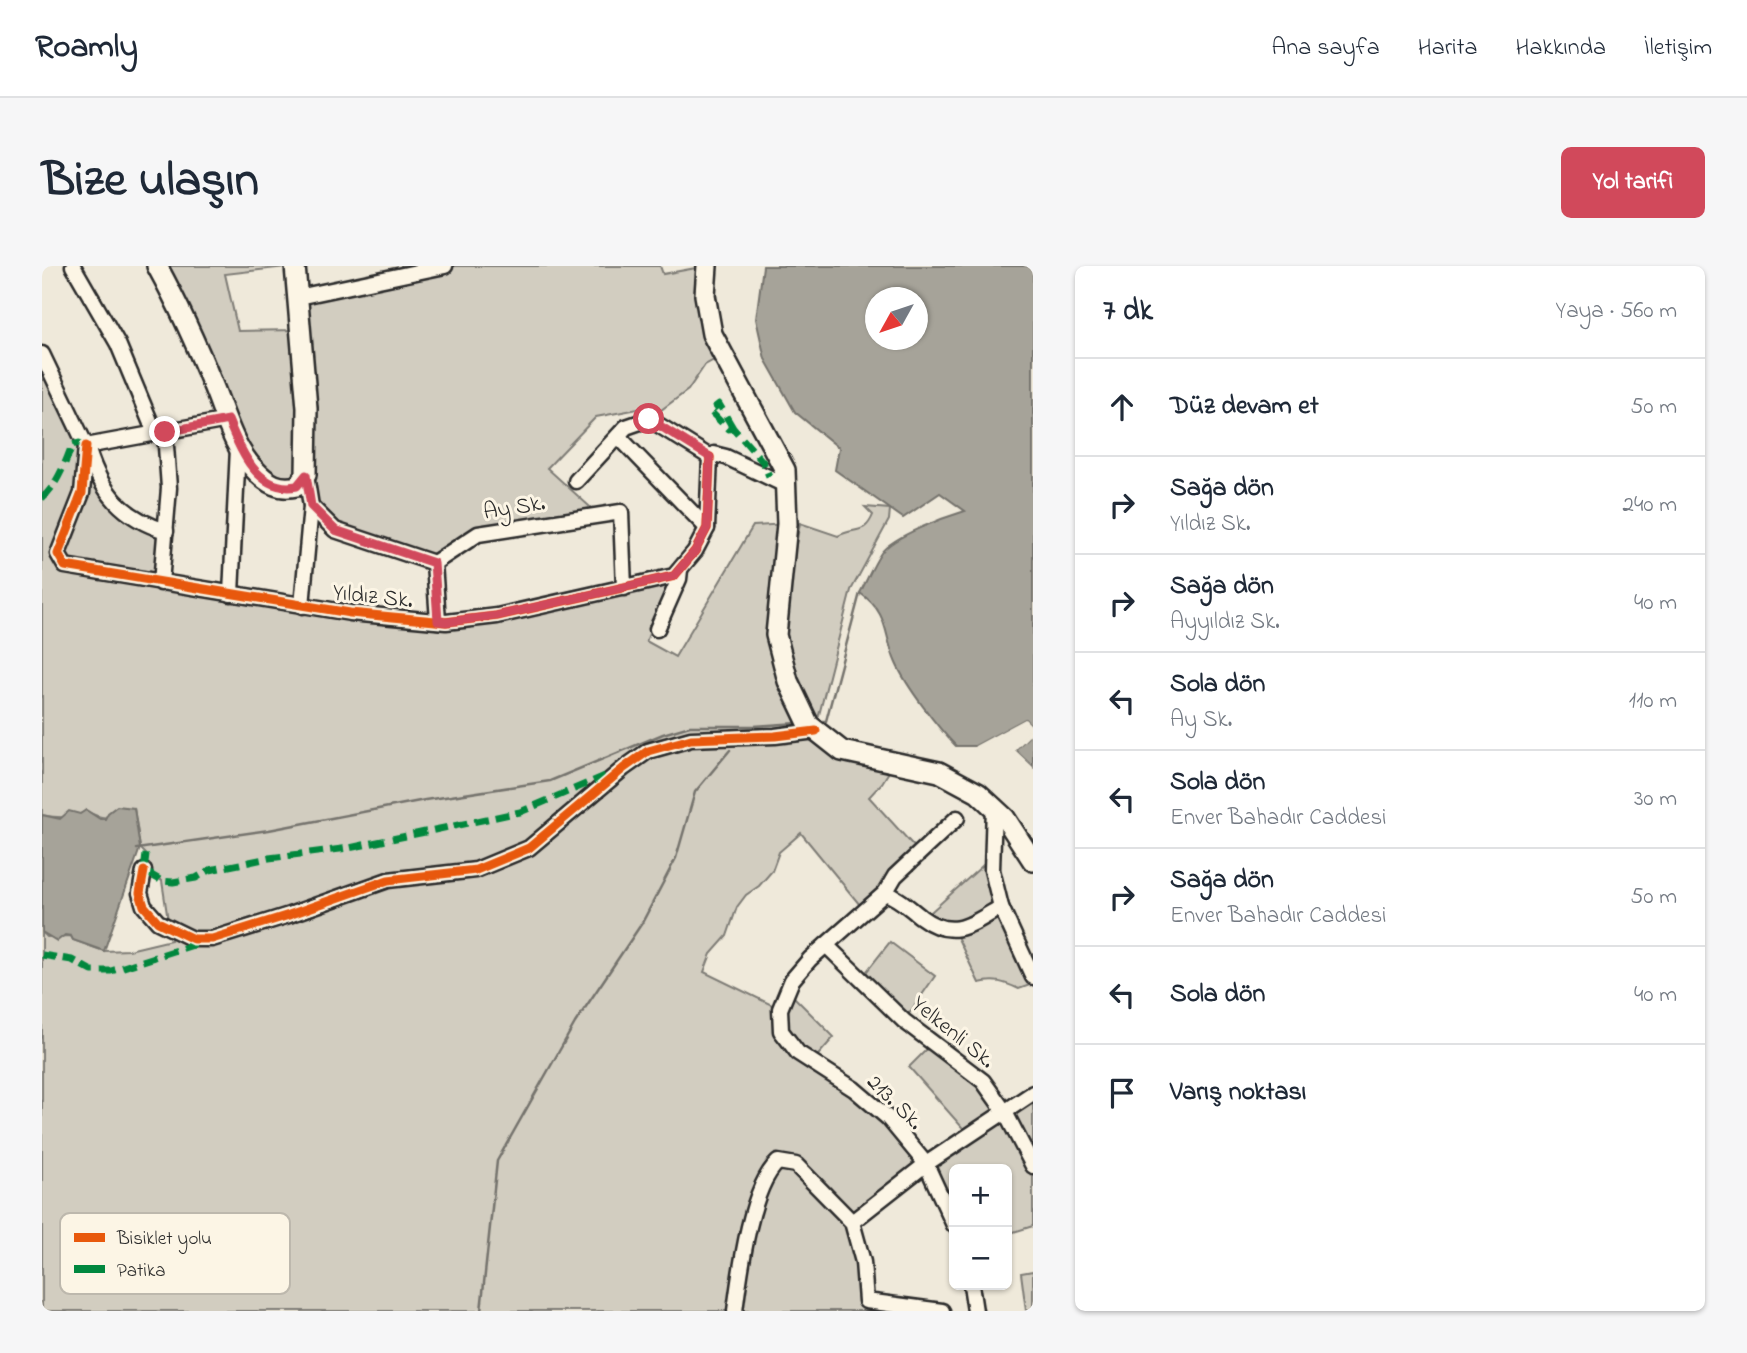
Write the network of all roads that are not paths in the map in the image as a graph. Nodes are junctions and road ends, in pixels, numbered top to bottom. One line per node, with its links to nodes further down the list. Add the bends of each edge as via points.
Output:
1 (73, 266): 9 (street, via 118,344)
2 (157, 266): 8 (main road, via 181,309)
3 (295, 266): 6 (main road)
4 (445, 266): 6 (street)
5 (707, 266): 16 (main road, via 705,295 712,334 785,470)
6 (298, 297): 14 (main road, via 307,408)
7 (42, 354): 11 (street)
8 (228, 420): 9 (street); 12 (main road)
9 (160, 432): 11 (street); 19 (street, via 169,488)
10 (618, 436): 13 (street, via 649,419); 15 (street); 18 (street)
11 (86, 446): 19 (street, via 107,493 138,519); 22 (street, Yıldız Sk., via 82,494 58,554 65,566)
12 (239, 446): 14 (main road, via 253,468 283,489 297,486); 24 (street)
13 (710, 457): 16 (street, via 726,457); 18 (street)
14 (306, 475): 17 (street)
15 (576, 481)
16 (785, 485): 28 (main road, via 787,524 776,635 788,681)
17 (311, 506): 20 (street, via 335,530); 25 (street)
18 (707, 528): 21 (street)
19 (166, 531): 22 (street)
20 (434, 563): 23 (street, Ay Sk., via 478,534 621,512); 26 (street)
21 (680, 570): 23 (street, Yıldız Sk., via 674,576); 27 (street)
22 (161, 583): 24 (street, Yıldız Sk.)
23 (624, 588): 26 (street, Yıldız Sk., via 496,616)
24 (231, 594): 25 (street, Yıldız Sk.)
25 (302, 607): 26 (street, Yıldız Sk.)
26 (438, 621)
27 (657, 629)
28 (814, 729): 29 (main road, via 842,751 939,772); 32 (street, via 775,736 691,738 648,751 529,848 476,870 388,880 212,939 193,939 158,922 144,906 140,892)
29 (994, 806): 31 (main road); 34 (street, via 992,870)
30 (957, 818): 33 (street, via 895,876)
31 (1033, 861)
32 (144, 871)
33 (885, 893): 34 (street, via 923,919 954,930); 35 (street)
34 (1001, 907): 36 (street)
35 (826, 945): 38 (street, Yelkenli Sk., via 904,1021 983,1081); 39 (street, 213. Sk., via 792,980 780,1009 781,1031 798,1053 854,1089 888,1118)
36 (1033, 977)
37 (1033, 1093): 38 (street)
38 (1005, 1112): 39 (street); 40 (street, Yelkenli Sk.)
39 (926, 1164): 41 (street, 213. Sk.); 42 (street)
40 (1033, 1166)
41 (949, 1214)
42 (852, 1222): 44 (street, via 863,1262); 45 (street, via 796,1165 778,1161 768,1171 745,1239)
43 (972, 1290): 47 (street)
44 (863, 1306): 46 (street)
45 (735, 1311)
46 (942, 1311)
47 (975, 1311)

